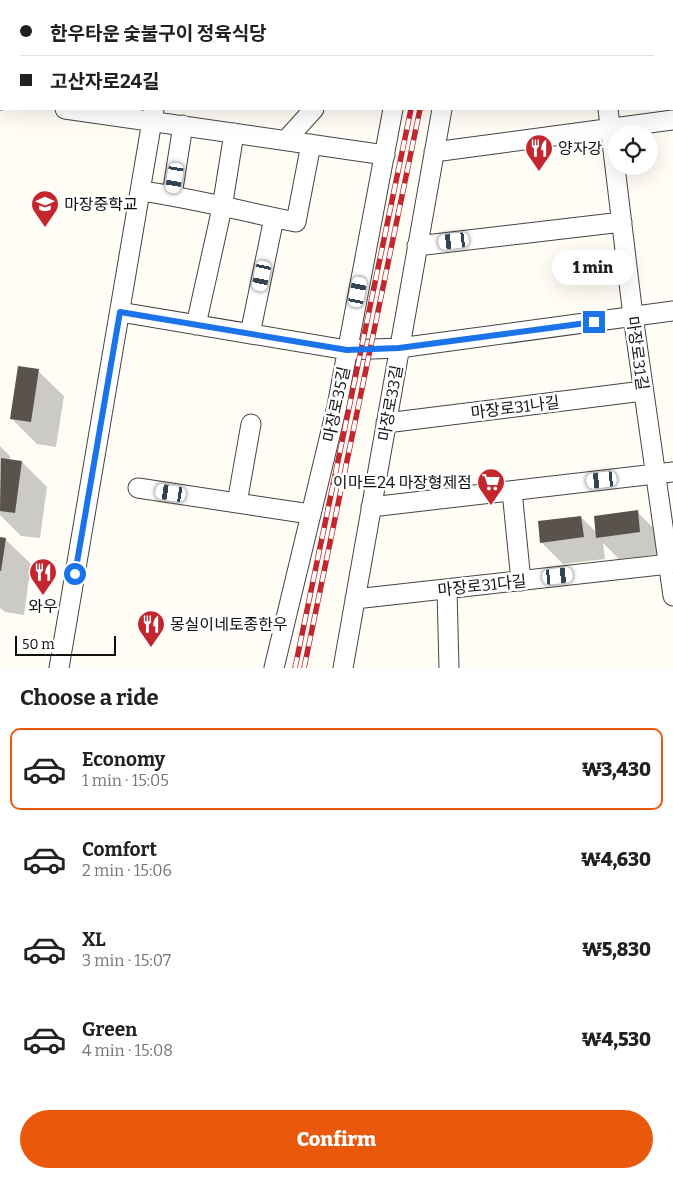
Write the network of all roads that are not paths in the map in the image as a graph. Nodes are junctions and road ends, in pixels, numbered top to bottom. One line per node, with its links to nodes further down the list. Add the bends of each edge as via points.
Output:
1 (80, 110): 6 (street)
2 (313, 110): 13 (street)
3 (393, 110): 16 (street, 마장로35길)
4 (442, 110): 15 (street, 마장로33길)
5 (608, 110): 9 (street, 마장로31길)
6 (153, 115): 8 (street); 18 (street)
7 (673, 120): 10 (street)
8 (183, 125): 12 (street); 19 (street)
9 (610, 125)
10 (634, 125)
11 (608, 128): 15 (street)
12 (234, 133): 13 (street); 20 (street)
13 (286, 140): 14 (street)
14 (311, 144): 16 (street); 21 (street, via 296,222)
15 (434, 152): 23 (street, 마장로33길)
16 (385, 155): 30 (street, 마장로35길)
17 (616, 175): 22 (street, 마장로31길)
18 (140, 191): 19 (street); 25 (street)
19 (172, 195): 20 (street)
20 (222, 208): 21 (street); 27 (street)
21 (274, 218): 28 (street)
22 (622, 222): 23 (street); 26 (street, 마장로31길)
23 (417, 246): 29 (street, 마장로33길)
24 (673, 311): 26 (street)
25 (120, 312): 27 (street); 45 (street)
26 (632, 316): 29 (street); 31 (street, 마장로31길)
27 (196, 325): 28 (street)
28 (250, 334): 30 (street)
29 (399, 348): 30 (street); 32 (street, 마장로33길)
30 (347, 350): 39 (street, 마장로35길, via 337,406)
31 (644, 391): 32 (street, 마장로31나길); 34 (street, 마장로31길)
32 (386, 423): 38 (street, 마장로33길)
33 (251, 424): 37 (street)
34 (664, 473): 36 (street); 40 (street, 마장로31길)
35 (138, 488): 37 (street)
36 (512, 491): 38 (street); 41 (street)
37 (237, 503): 39 (street)
38 (372, 507): 44 (street, 마장로33길)
39 (310, 514): 46 (street, 마장로35길)
40 (668, 564): 41 (street, 마장로31다길); 43 (street, 마장로31길)
41 (522, 581): 42 (street, 마장로31다길)
42 (447, 589): 44 (street, 마장로31다길); 48 (street)
43 (673, 596)
44 (355, 599): 47 (street, 마장로33길)
45 (59, 668)
46 (274, 668)
47 (343, 668)
48 (450, 668)

